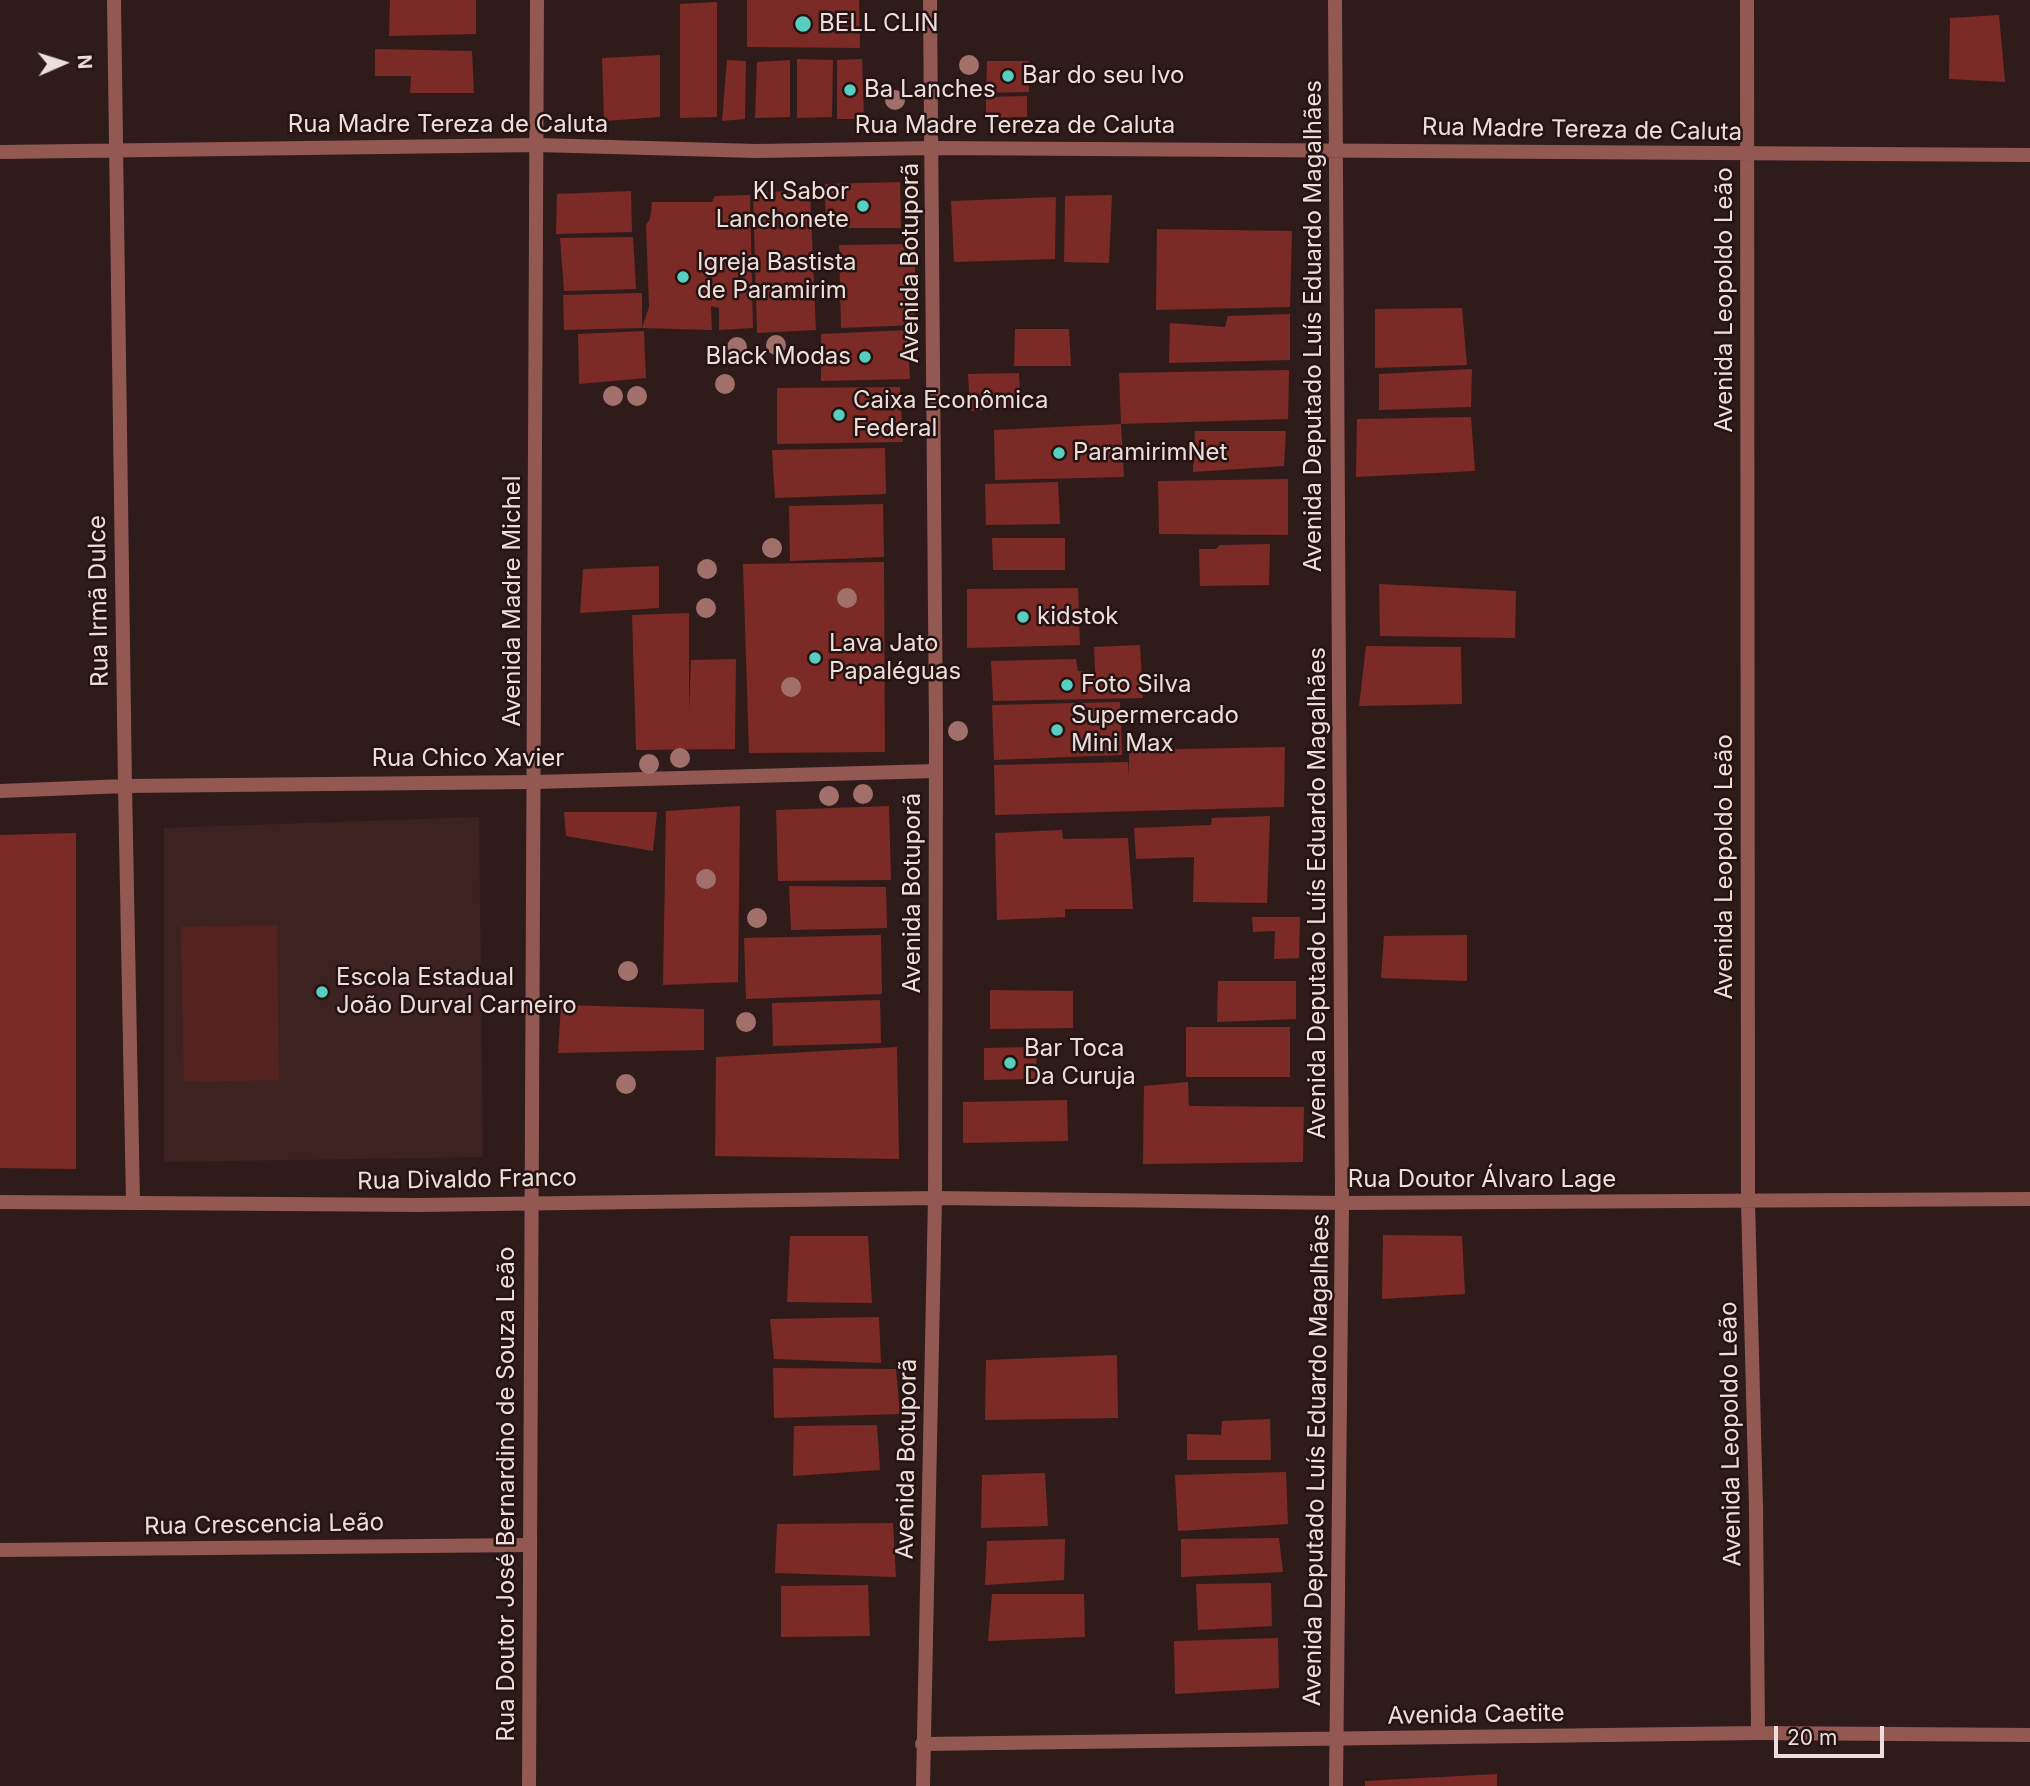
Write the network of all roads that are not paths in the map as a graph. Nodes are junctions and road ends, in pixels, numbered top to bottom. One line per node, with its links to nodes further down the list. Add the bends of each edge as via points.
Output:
1 (114, 0): 9 (street, Rua Irmã Dulce)
2 (537, 0): 6 (street, Avenida Madre Michel)
3 (930, 0): 7 (street, Avenida Botuporã)
4 (1335, 0): 8 (street, Avenida Deputado Luís Eduardo Magalhães)
5 (1746, 0): 11 (street, Avenida Leopoldo Leão)
6 (537, 145): 7 (street, Rua Madre Tereza de Caluta, via 757,151); 9 (street, Rua Madre Tereza de Caluta); 14 (street, Avenida Madre Michel)
7 (933, 148): 8 (street, Rua Madre Tereza de Caluta); 13 (street, Avenida Botuporã)
8 (1336, 150): 11 (street, Rua Madre Tereza de Caluta); 23 (street, Avenida Deputado Luís Eduardo Magalhães)
9 (115, 151): 10 (street, Rua Madre Tereza de Caluta); 15 (street, Rua Irmã Dulce)
10 (0, 152)
11 (1747, 155): 12 (street, Rua Madre Tereza de Caluta); 22 (street, Avenida Leopoldo Leão)
12 (2030, 155)
13 (936, 771): 14 (street, Rua Chico Xavier); 17 (street, Avenida Botuporã)
14 (535, 782): 15 (street, Rua Chico Xavier); 21 (street, Avenida Madre Michel)
15 (125, 786): 16 (street, Rua Chico Xavier); 19 (street, Rua Irmã Dulce)
16 (0, 791)
17 (935, 1198): 21 (street, Rua Divaldo Franco); 23 (street, Rua Doutor Álvaro Lage); 29 (street, Avenida Botuporã)
18 (2030, 1199): 22 (street, Rua Doutor Álvaro Lage)
19 (133, 1201): 20 (street, Rua Divaldo Franco); 21 (street, Rua Divaldo Franco)
20 (0, 1202)
21 (531, 1202): 24 (street, Rua Doutor José Bernardino de Souza Leão)
22 (1748, 1202): 23 (street, Rua Doutor Álvaro Lage); 26 (street, Avenida Leopoldo Leão)
23 (1342, 1203): 28 (street, Avenida Deputado Luís Eduardo Magalhães)
24 (529, 1545): 25 (street, Rua Crescencia Leão); 30 (street, Rua Doutor José Bernardino de Souza Leão)
25 (0, 1550)
26 (1758, 1733): 27 (street, Avenida Caetite); 28 (street, Avenida Caetite)
27 (2030, 1735)
28 (1337, 1739): 29 (street, Avenida Caetite); 32 (street, Avenida Deputado Luís Eduardo Magalhães)
29 (922, 1744): 31 (street, Avenida Botuporã)
30 (528, 1786)
31 (923, 1786)
32 (1336, 1786)

